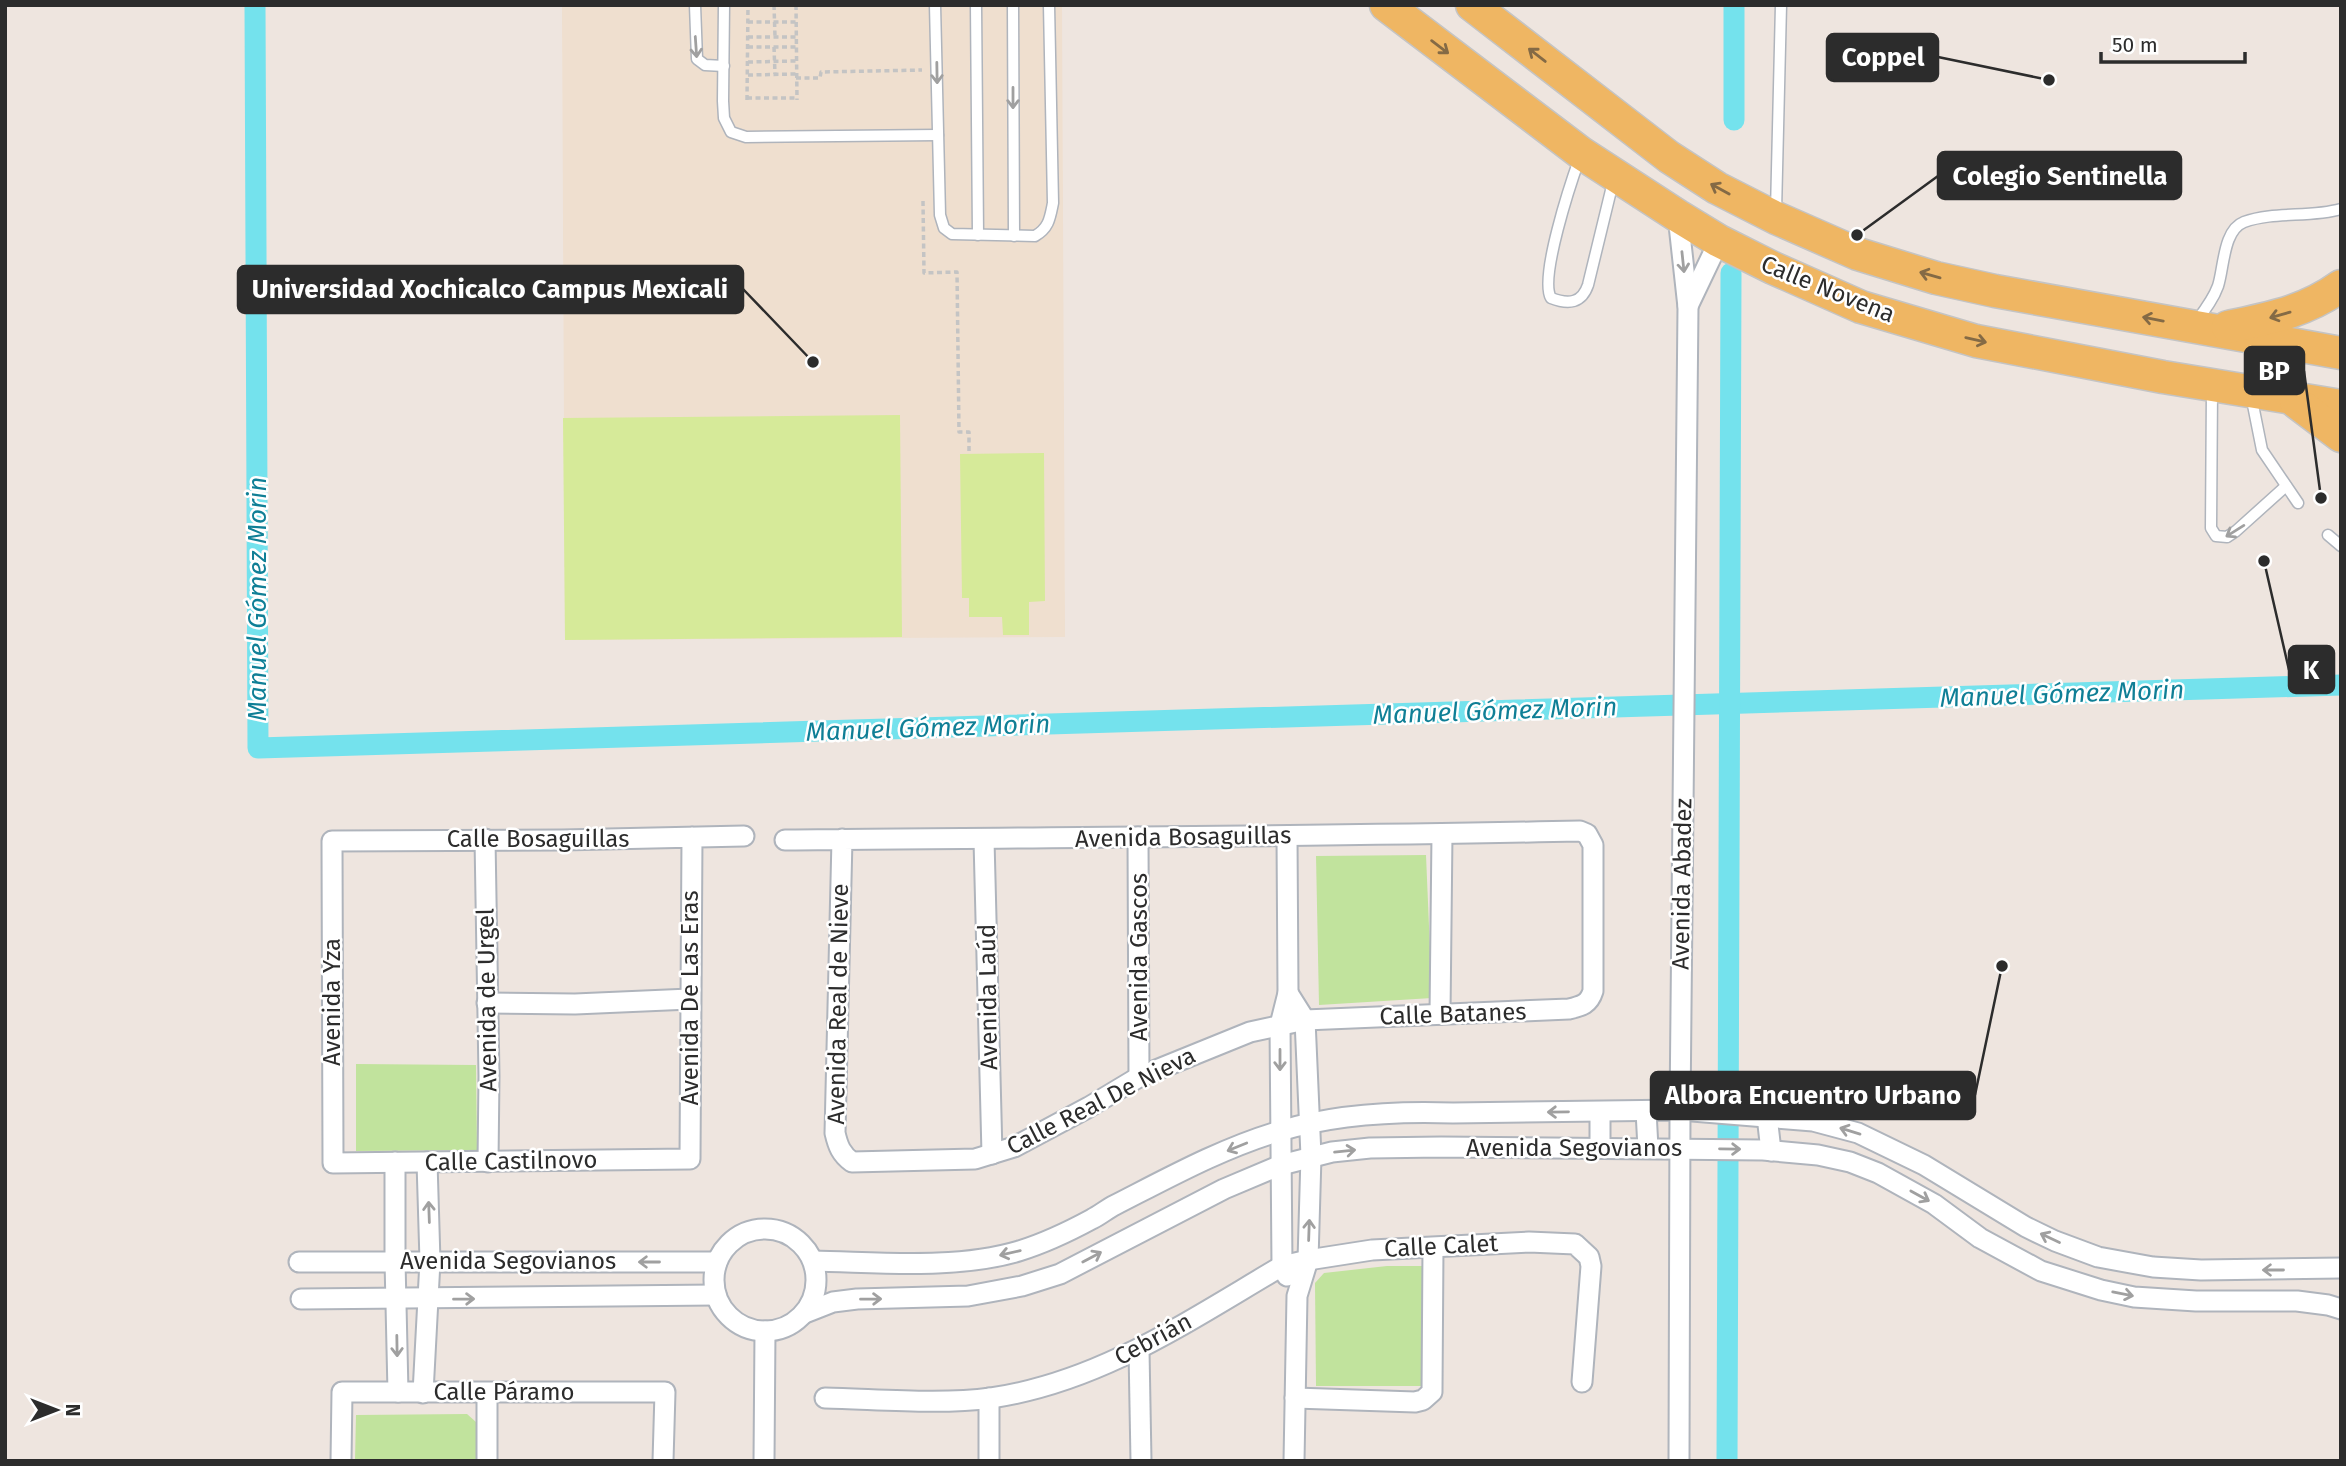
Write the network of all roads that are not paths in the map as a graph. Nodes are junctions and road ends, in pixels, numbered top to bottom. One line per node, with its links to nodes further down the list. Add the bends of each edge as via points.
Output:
1 (695, 5): 10 (lane, one-way to 10, via 697,60)
2 (724, 5): 10 (lane)
3 (935, 5): 11 (lane, one-way to 11)
4 (976, 5): 17 (lane)
5 (1013, 5): 18 (lane, one-way to 18)
6 (1049, 5): 18 (lane, via 1053,203 1045,230 1035,236)
7 (1386, 5): 12 (main road, Calle Novena, one-way to 12)
8 (1472, 5): 16 (main road, Calle Novena, one-way to 8, via 1668,157)
9 (1781, 5): 16 (lane)
10 (724, 66): 11 (lane, via 724,118 731,132 746,137)
11 (938, 135): 17 (lane, via 944,228 952,234)
12 (1581, 153): 13 (main road, Calle Novena); 13 (lane, via 1548,274 1547,288 1556,301 1583,297)
13 (1614, 175): 15 (main road, Calle Novena)
14 (2341, 209): 22 (lane, via 2236,226)
15 (1678, 216): 19 (main road, Calle Novena); 21 (street, Avenida Abadez, one-way to 21)
16 (1776, 218): 22 (main road, Calle Novena, one-way to 16, via 1936,278 1858,254)
17 (978, 235): 18 (lane)
18 (1014, 236)
19 (1719, 241): 21 (street, Avenida Abadez); 24 (main road, Calle Novena, one-way to 24, via 1861,307 1963,337)
20 (2341, 286): 22 (main road, one-way to 22, via 2294,311)
21 (1688, 307): 51 (street, Avenida Abadez)
22 (2203, 329): 23 (main road, Calle Novena)
23 (2341, 353)
24 (2212, 385): 25 (main road, Calle Novena); 29 (lane, one-way to 24, via 2236,531 2227,537 2216,536 2211,528)
25 (2250, 391): 26 (main road, Calle Novena); 29 (lane, via 2262,450)
26 (2289, 397): 27 (main road, Calle Novena); 28 (main road)
27 (2341, 405)
28 (2341, 436)
29 (2286, 486): 30 (lane)
30 (2298, 503)
31 (2328, 535): 32 (lane)
32 (2341, 546)
33 (1442, 834): 35 (street, Avenida Bosaguillas); 43 (street, Avenida Bosaguillas, via 1587,834 1593,845); 47 (street)
34 (744, 836): 36 (street, Calle Bosaguillas)
35 (1287, 836): 37 (street, Avenida Bosaguillas); 44 (street)
36 (692, 837): 38 (street, Calle Bosaguillas); 45 (street, Avenida De Las Eras)
37 (1138, 837): 41 (street, Avenida Bosaguillas); 50 (street, Avenida Gascos)
38 (485, 839): 42 (street, Calle Bosaguillas); 46 (street, Avenida de Urgel)
39 (842, 839): 40 (street, Avenida Bosaguillas); 41 (street, Avenida Bosaguillas); 67 (street, Avenida Real de Nieve, via 835,1133 838,1146)
40 (785, 840)
41 (984, 840): 61 (street, Avenida Laúd)
42 (332, 841): 68 (street, Avenida Yza)
43 (1593, 991): 47 (street, Calle Batanes, via 1590,1000 1569,1009)
44 (1288, 993): 48 (street); 49 (street)
45 (690, 999): 46 (street); 63 (street, Avenida De Las Eras)
46 (487, 1003): 64 (street, Avenida de Urgel)
47 (1440, 1014): 48 (street, Calle Batanes)
48 (1305, 1020): 49 (street, Calle Real De Nieva); 55 (street)
49 (1280, 1025): 50 (street, Calle Real De Nieva, via 1250,1032); 56 (street, one-way to 56)
50 (1139, 1077): 61 (street, Calle Real De Nieva, via 1014,1147)
51 (1680, 1110): 52 (street, Avenida Segovianos); 54 (street, Avenida Segovianos); 59 (street, Avenida Abadez)
52 (1646, 1111): 53 (street, Avenida Segovianos); 58 (street)
53 (1600, 1112): 55 (street, Avenida Segovianos, one-way to 55, via 1417,1112); 57 (street)
54 (1764, 1116): 60 (street); 78 (street, Avenida Segovianos, one-way to 54, via 2201,1270 2098,1257 2026,1227 1924,1164 1858,1133 1814,1121)
55 (1311, 1124): 56 (street, Avenida Segovianos); 62 (street)
56 (1280, 1131): 69 (street); 74 (street, Avenida Segovianos, one-way to 74, via 1220,1153 1048,1241 1016,1252 950,1262)
57 (1600, 1148): 58 (street, Avenida Segovianos); 62 (street, Avenida Segovianos, one-way to 57, via 1370,1148)
58 (1648, 1148): 59 (street, Avenida Segovianos)
59 (1688, 1149): 60 (street, Avenida Segovianos, one-way to 60); 102 (street, Avenida Abadez)
60 (1767, 1150): 84 (street, Avenida Segovianos, one-way to 84, via 1818,1155 1878,1173 2041,1272 2101,1290 2196,1301 2297,1301)
61 (992, 1154): 67 (street, Calle Real De Nieva, via 975,1159)
62 (1311, 1156): 69 (street, Avenida Segovianos); 71 (street, one-way to 62)
63 (690, 1159): 64 (street, Calle Castilnovo)
64 (488, 1161): 66 (street, Calle Castilnovo)
65 (395, 1162): 66 (street, Calle Castilnovo); 68 (street, Calle Castilnovo); 72 (street)
66 (427, 1162): 73 (street, one-way to 66)
67 (852, 1162)
68 (332, 1163)
69 (1281, 1165): 77 (street); 85 (street, Avenida Segovianos, one-way to 69, via 857,1299 968,1296 1022,1286 1060,1274 1224,1189)
70 (1433, 1248): 71 (street, Calle Calet, via 1371,1250); 88 (street, Calle Calet, via 1575,1244 1590,1257); 94 (street, via 1432,1392 1415,1402)
71 (1308, 1260): 77 (street, Cebrián); 80 (street)
72 (395, 1261): 73 (street, Avenida Segovianos); 75 (street, Avenida Segovianos); 82 (street)
73 (430, 1261): 76 (street, Avenida Segovianos, one-way to 73); 83 (street)
74 (813, 1261): 76 (street, via 793,1237 765,1229 736,1238); 85 (street, via 816,1288)
75 (299, 1262)
76 (717, 1262): 79 (street)
77 (1282, 1266): 80 (street); 87 (street, Cebrián)
78 (2341, 1268)
79 (716, 1295): 83 (street, Avenida Segovianos, one-way to 79); 86 (street, via 741,1325)
80 (1297, 1296): 94 (street)
81 (301, 1299): 82 (street, Avenida Segovianos)
82 (396, 1299): 83 (street, Avenida Segovianos); 89 (street, one-way to 89)
83 (429, 1299): 90 (street)
84 (2341, 1309)
85 (805, 1313): 86 (street, via 794,1323)
86 (765, 1331): 98 (street)
87 (1139, 1350): 93 (street, Cebrián, via 1041,1388); 100 (street)
88 (1582, 1382)
89 (398, 1392): 90 (street, Calle Páramo); 95 (street, Calle Páramo, via 342,1392)
90 (423, 1393): 91 (street, Calle Páramo)
91 (487, 1393): 96 (street); 97 (street, Calle Páramo, via 665,1392)
92 (825, 1398): 93 (street, Cebrián)
93 (989, 1398): 99 (street)
94 (1295, 1398): 101 (street)
95 (341, 1461)
96 (487, 1461)
97 (663, 1461)
98 (764, 1461)
99 (989, 1461)
100 (1140, 1461)
101 (1294, 1461)
102 (1679, 1461)

